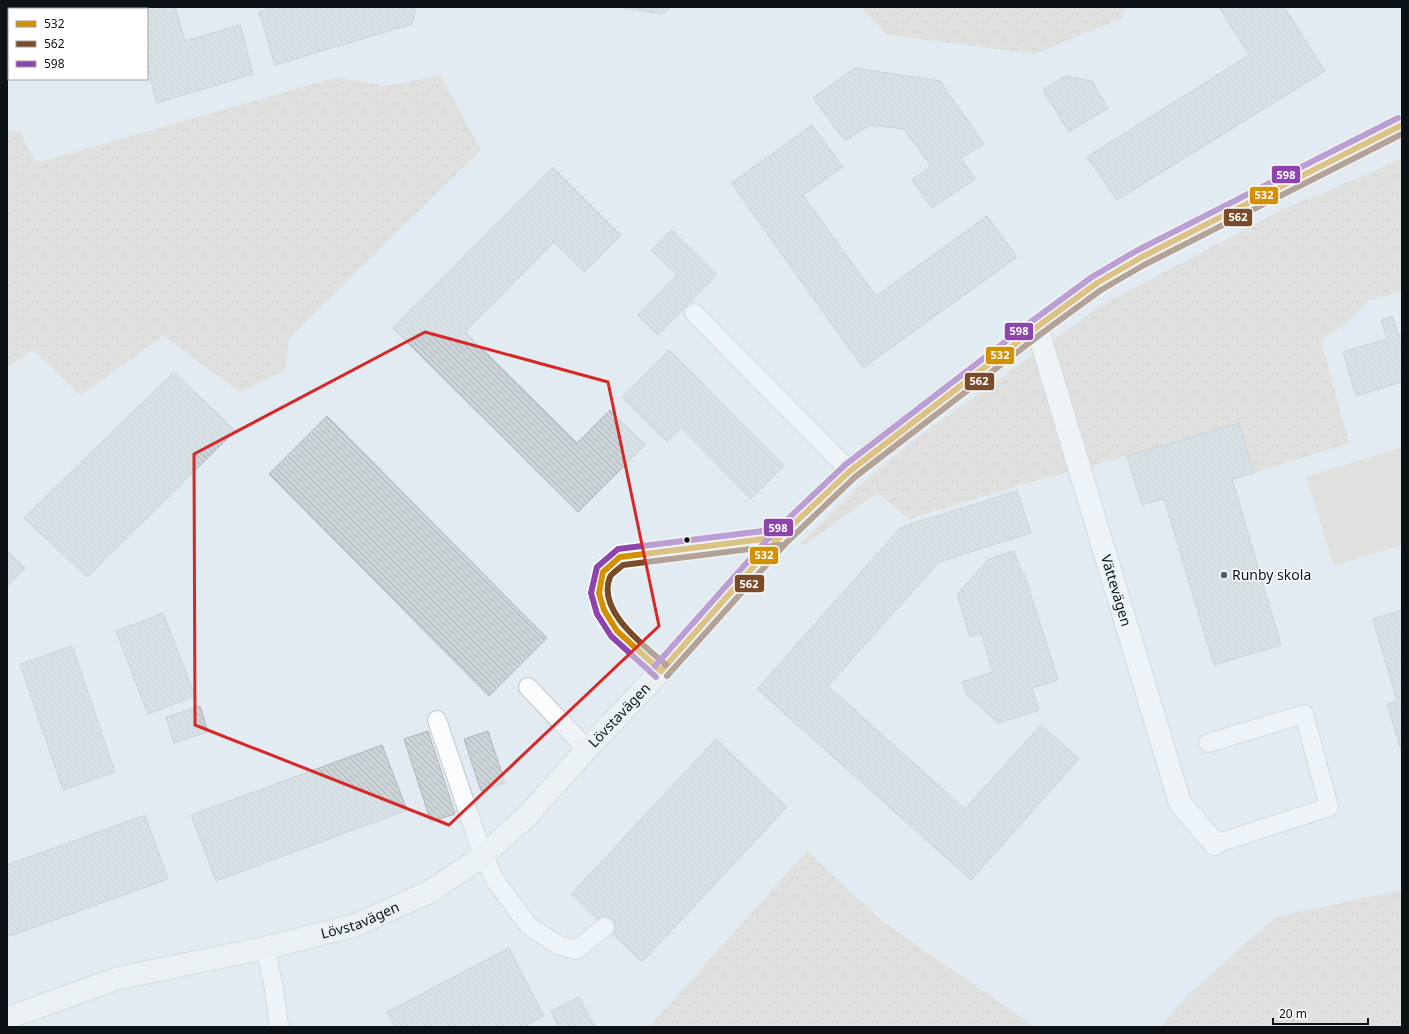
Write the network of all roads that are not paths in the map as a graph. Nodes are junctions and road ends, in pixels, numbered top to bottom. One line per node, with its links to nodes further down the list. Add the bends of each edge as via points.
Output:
1 (1402, 125): 3 (street, Lövstavägen, via 1140,258 1097,283)
2 (694, 313): 4 (lane)
3 (1037, 327): 4 (street, Lövstavägen); 11 (street, Vättevägen, via 1180,803)
4 (850, 471): 5 (street, Lövstavägen)
5 (780, 537): 6 (street, Lövstavägen); 6 (lane, via 620,557 603,572 599,594 604,610 617,632)
6 (661, 671): 10 (street, Lövstavägen)
7 (528, 687): 10 (lane)
8 (437, 720): 12 (lane)
9 (1208, 743): 11 (lane, via 1304,714 1328,807)
10 (587, 749): 12 (street, Lövstavägen, via 528,815)
11 (1214, 844)
12 (483, 856): 13 (lane, via 497,883 529,926 558,945 576,950); 14 (street, Lövstavägen, via 429,892 356,925)
13 (605, 927)
14 (265, 948): 15 (street, Lövstavägen, via 119,978); 16 (lane)
15 (7, 1018)
16 (279, 1025)

